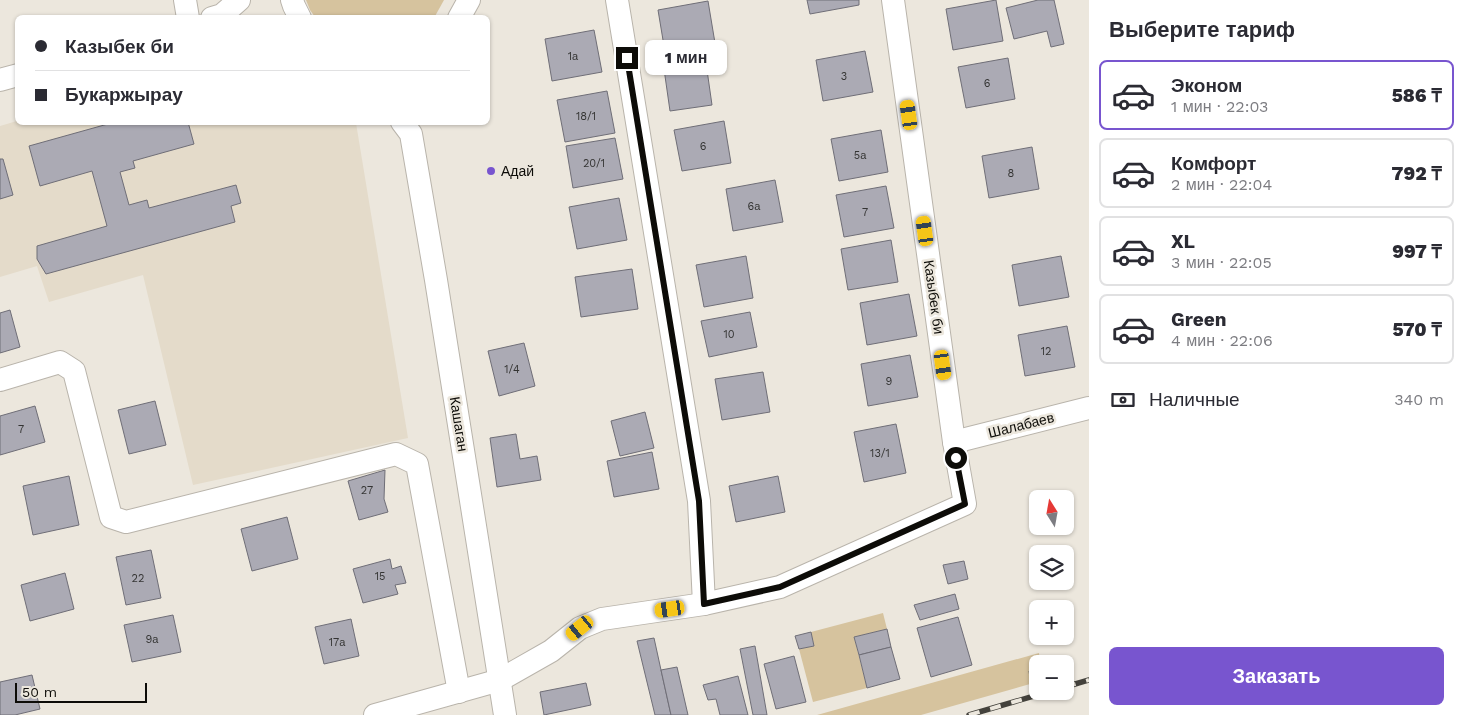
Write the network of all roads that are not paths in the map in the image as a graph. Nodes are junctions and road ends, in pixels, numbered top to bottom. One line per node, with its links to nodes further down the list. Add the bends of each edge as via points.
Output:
1 (185, 0): 6 (street)
2 (239, 0): 7 (street)
3 (292, 0): 8 (street)
4 (617, 0): 15 (street, via 699,501)
5 (893, 0): 14 (street, Казыбек би)
6 (188, 15)
7 (226, 15)
8 (298, 15)
9 (15, 76): 10 (street)
10 (0, 80)
11 (409, 126): 16 (street, Кашаган)
12 (0, 380): 17 (street, via 60,362 74,371 111,517 126,522 396,454 417,464)
13 (1089, 408): 14 (street, Шалабаев)
14 (954, 442): 15 (street, Казыбек би, via 965,504 780,587)
15 (704, 604): 16 (street, via 602,619 580,628 551,651)
16 (500, 680): 17 (street); 19 (street, Кашаган)
17 (459, 692): 18 (street)
18 (376, 715)
19 (505, 715)

